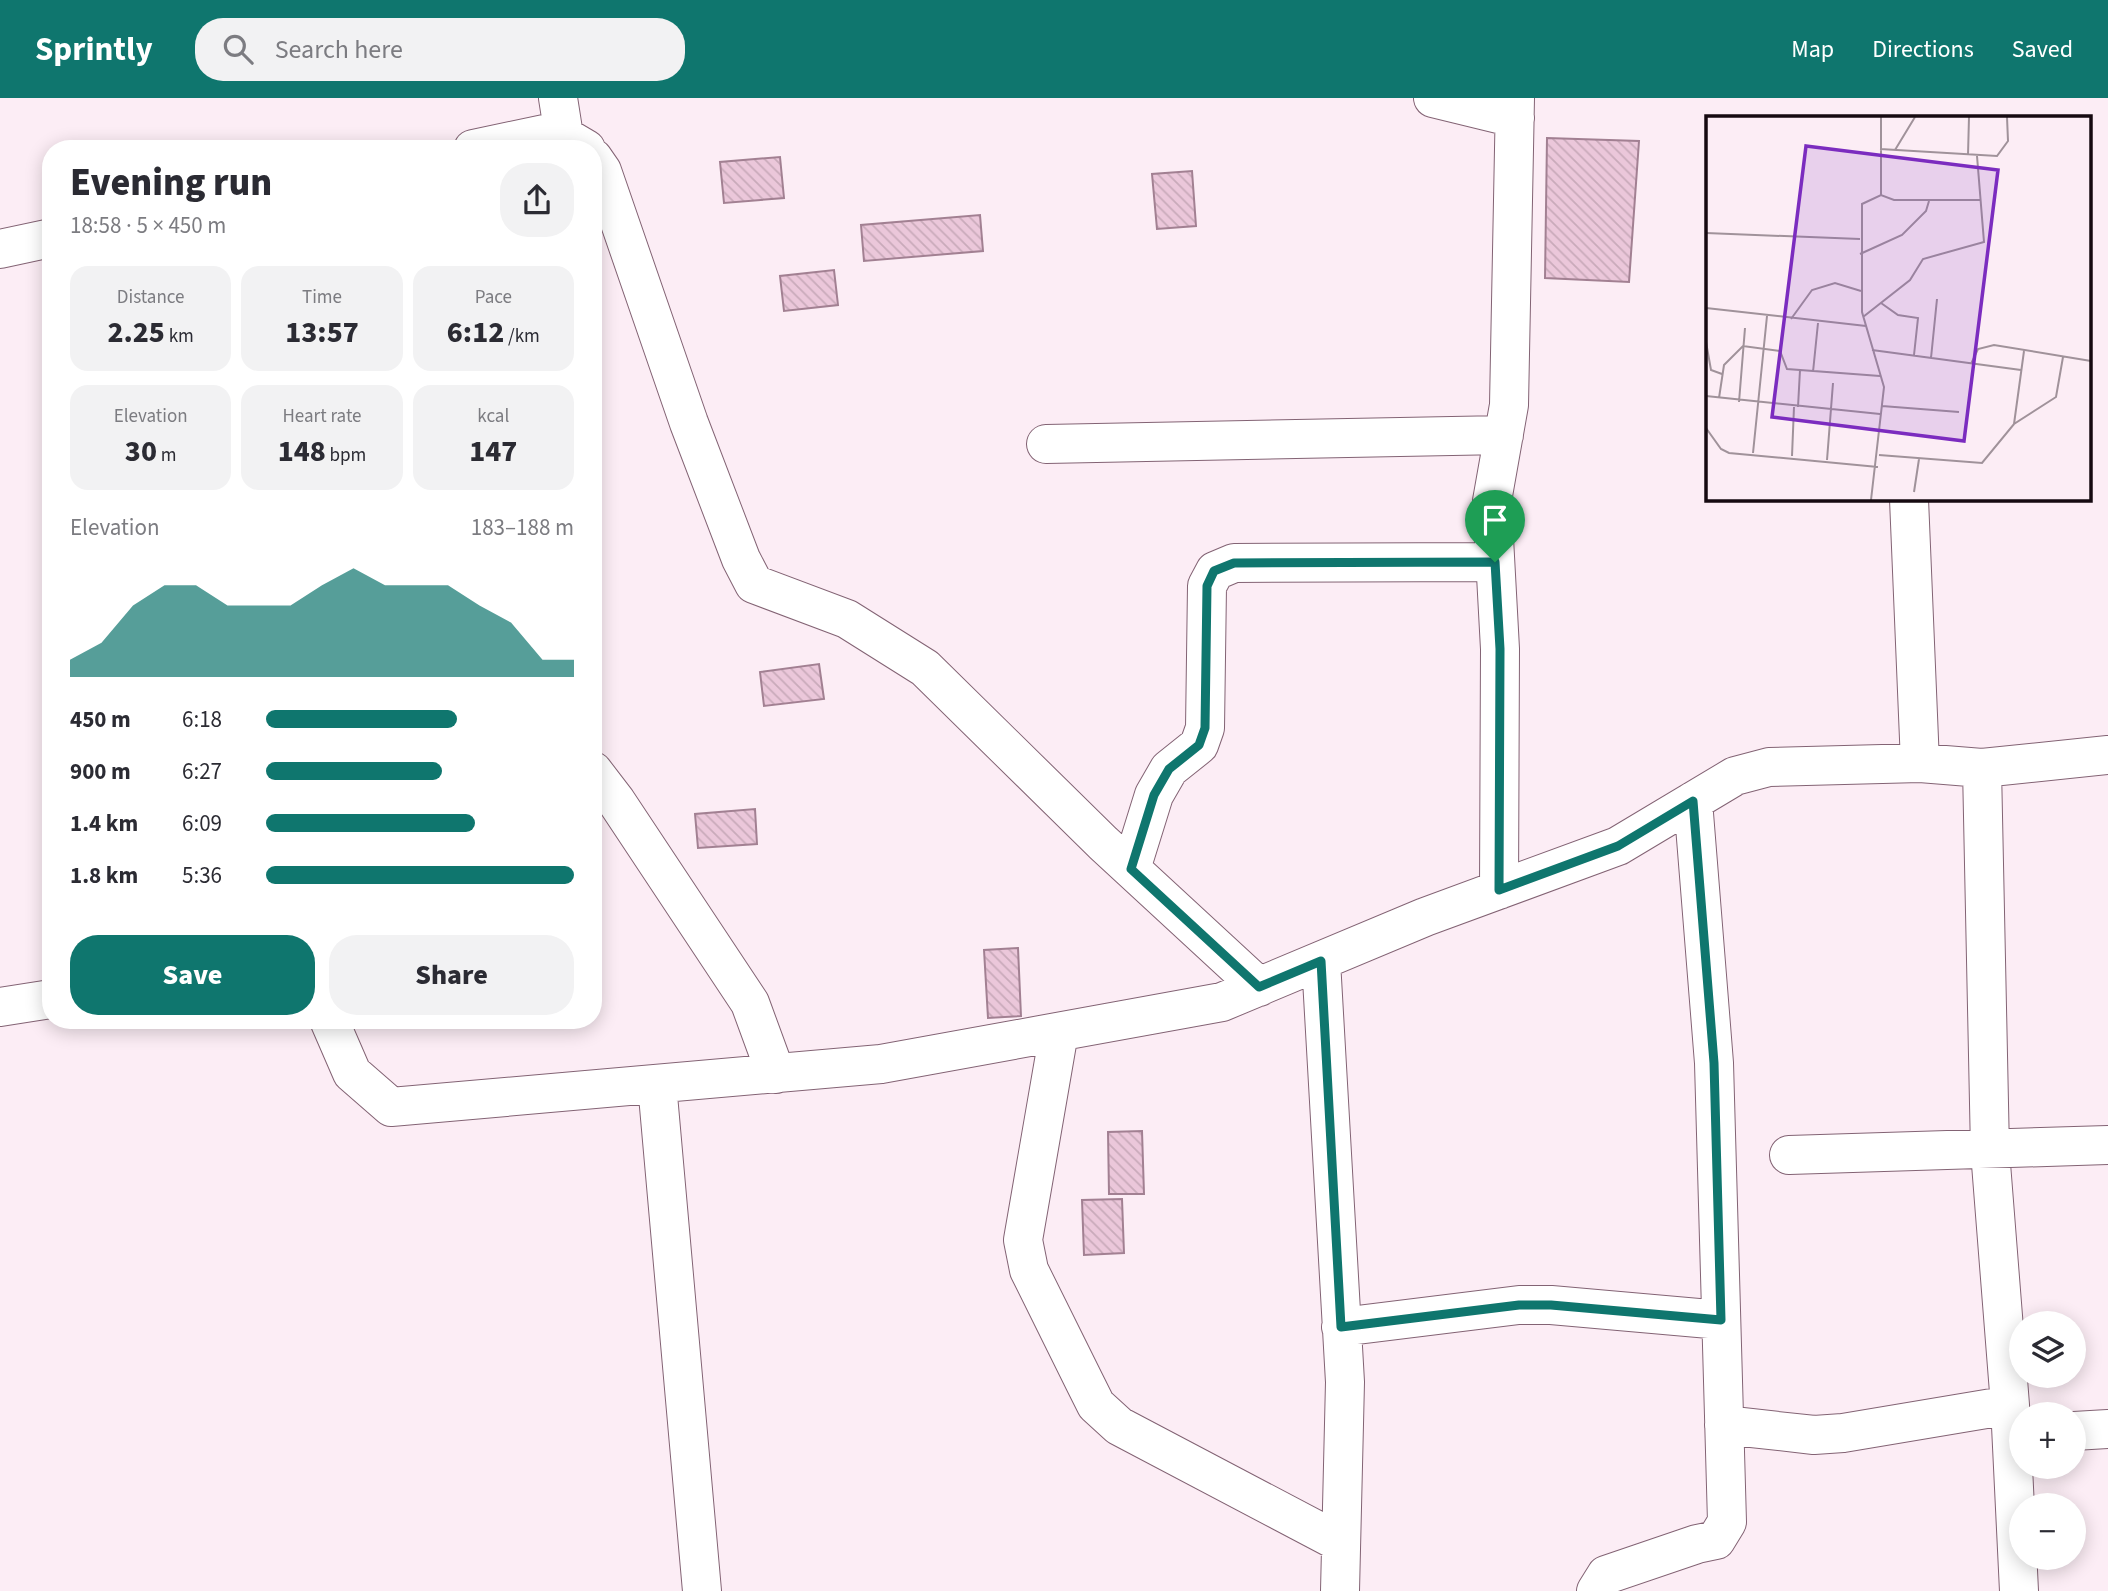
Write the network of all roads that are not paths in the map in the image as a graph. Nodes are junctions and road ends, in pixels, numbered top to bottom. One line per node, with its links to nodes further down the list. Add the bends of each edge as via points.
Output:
1 (558, 98): 6 (street)
2 (1433, 98): 3 (street)
3 (1515, 108): 10 (street, via 1509,405)
4 (516, 140): 5 (street, via 544,134)
5 (560, 140)
6 (577, 140)
7 (602, 171): 19 (street, via 689,423 754,584 847,619 925,668)
8 (42, 240): 9 (street)
9 (0, 249)
10 (1504, 435): 11 (street); 13 (street, via 1492,501)
11 (1046, 444)
12 (1909, 500): 15 (street)
13 (1495, 562): 19 (street, via 1234,563 1214,571 1207,586 1205,728 1199,745 1169,769 1154,795); 20 (street, via 1500,649)
14 (2108, 755): 16 (street)
15 (1920, 764): 16 (street); 18 (street, via 1769,767 1735,776)
16 (1983, 768): 30 (street)
17 (602, 783): 27 (street, via 750,1003)
18 (1693, 801): 20 (street, via 1618,846); 32 (street, via 1714,1063)
19 (1131, 869): 22 (street)
20 (1499, 890): 21 (street)
21 (1321, 961): 22 (street); 33 (street)
22 (1259, 987): 26 (street, via 1222,1002)
23 (42, 1000): 24 (street)
24 (0, 1007)
25 (333, 1029): 28 (street, via 352,1073 391,1107)
26 (1059, 1032): 27 (street, via 881,1064); 40 (street, via 1024,1240 1029,1270 1096,1405 1119,1426)
27 (776, 1074): 28 (street)
28 (657, 1084): 41 (street)
29 (2108, 1145): 30 (street)
30 (1990, 1151): 31 (street); 34 (street)
31 (1789, 1155)
32 (1721, 1320): 33 (street, via 1519,1305); 35 (street)
33 (1341, 1327): 40 (street, via 1345,1382)
34 (2012, 1402)
35 (1724, 1425): 36 (street, via 1814,1435); 43 (street, via 1727,1522 1716,1540 1606,1576)
36 (2009, 1426)
37 (2108, 1429): 38 (street)
38 (2086, 1431)
39 (2016, 1479): 44 (street)
40 (1340, 1544): 42 (street)
41 (702, 1591)
42 (1340, 1591)
43 (1596, 1591)
44 (2019, 1591)

